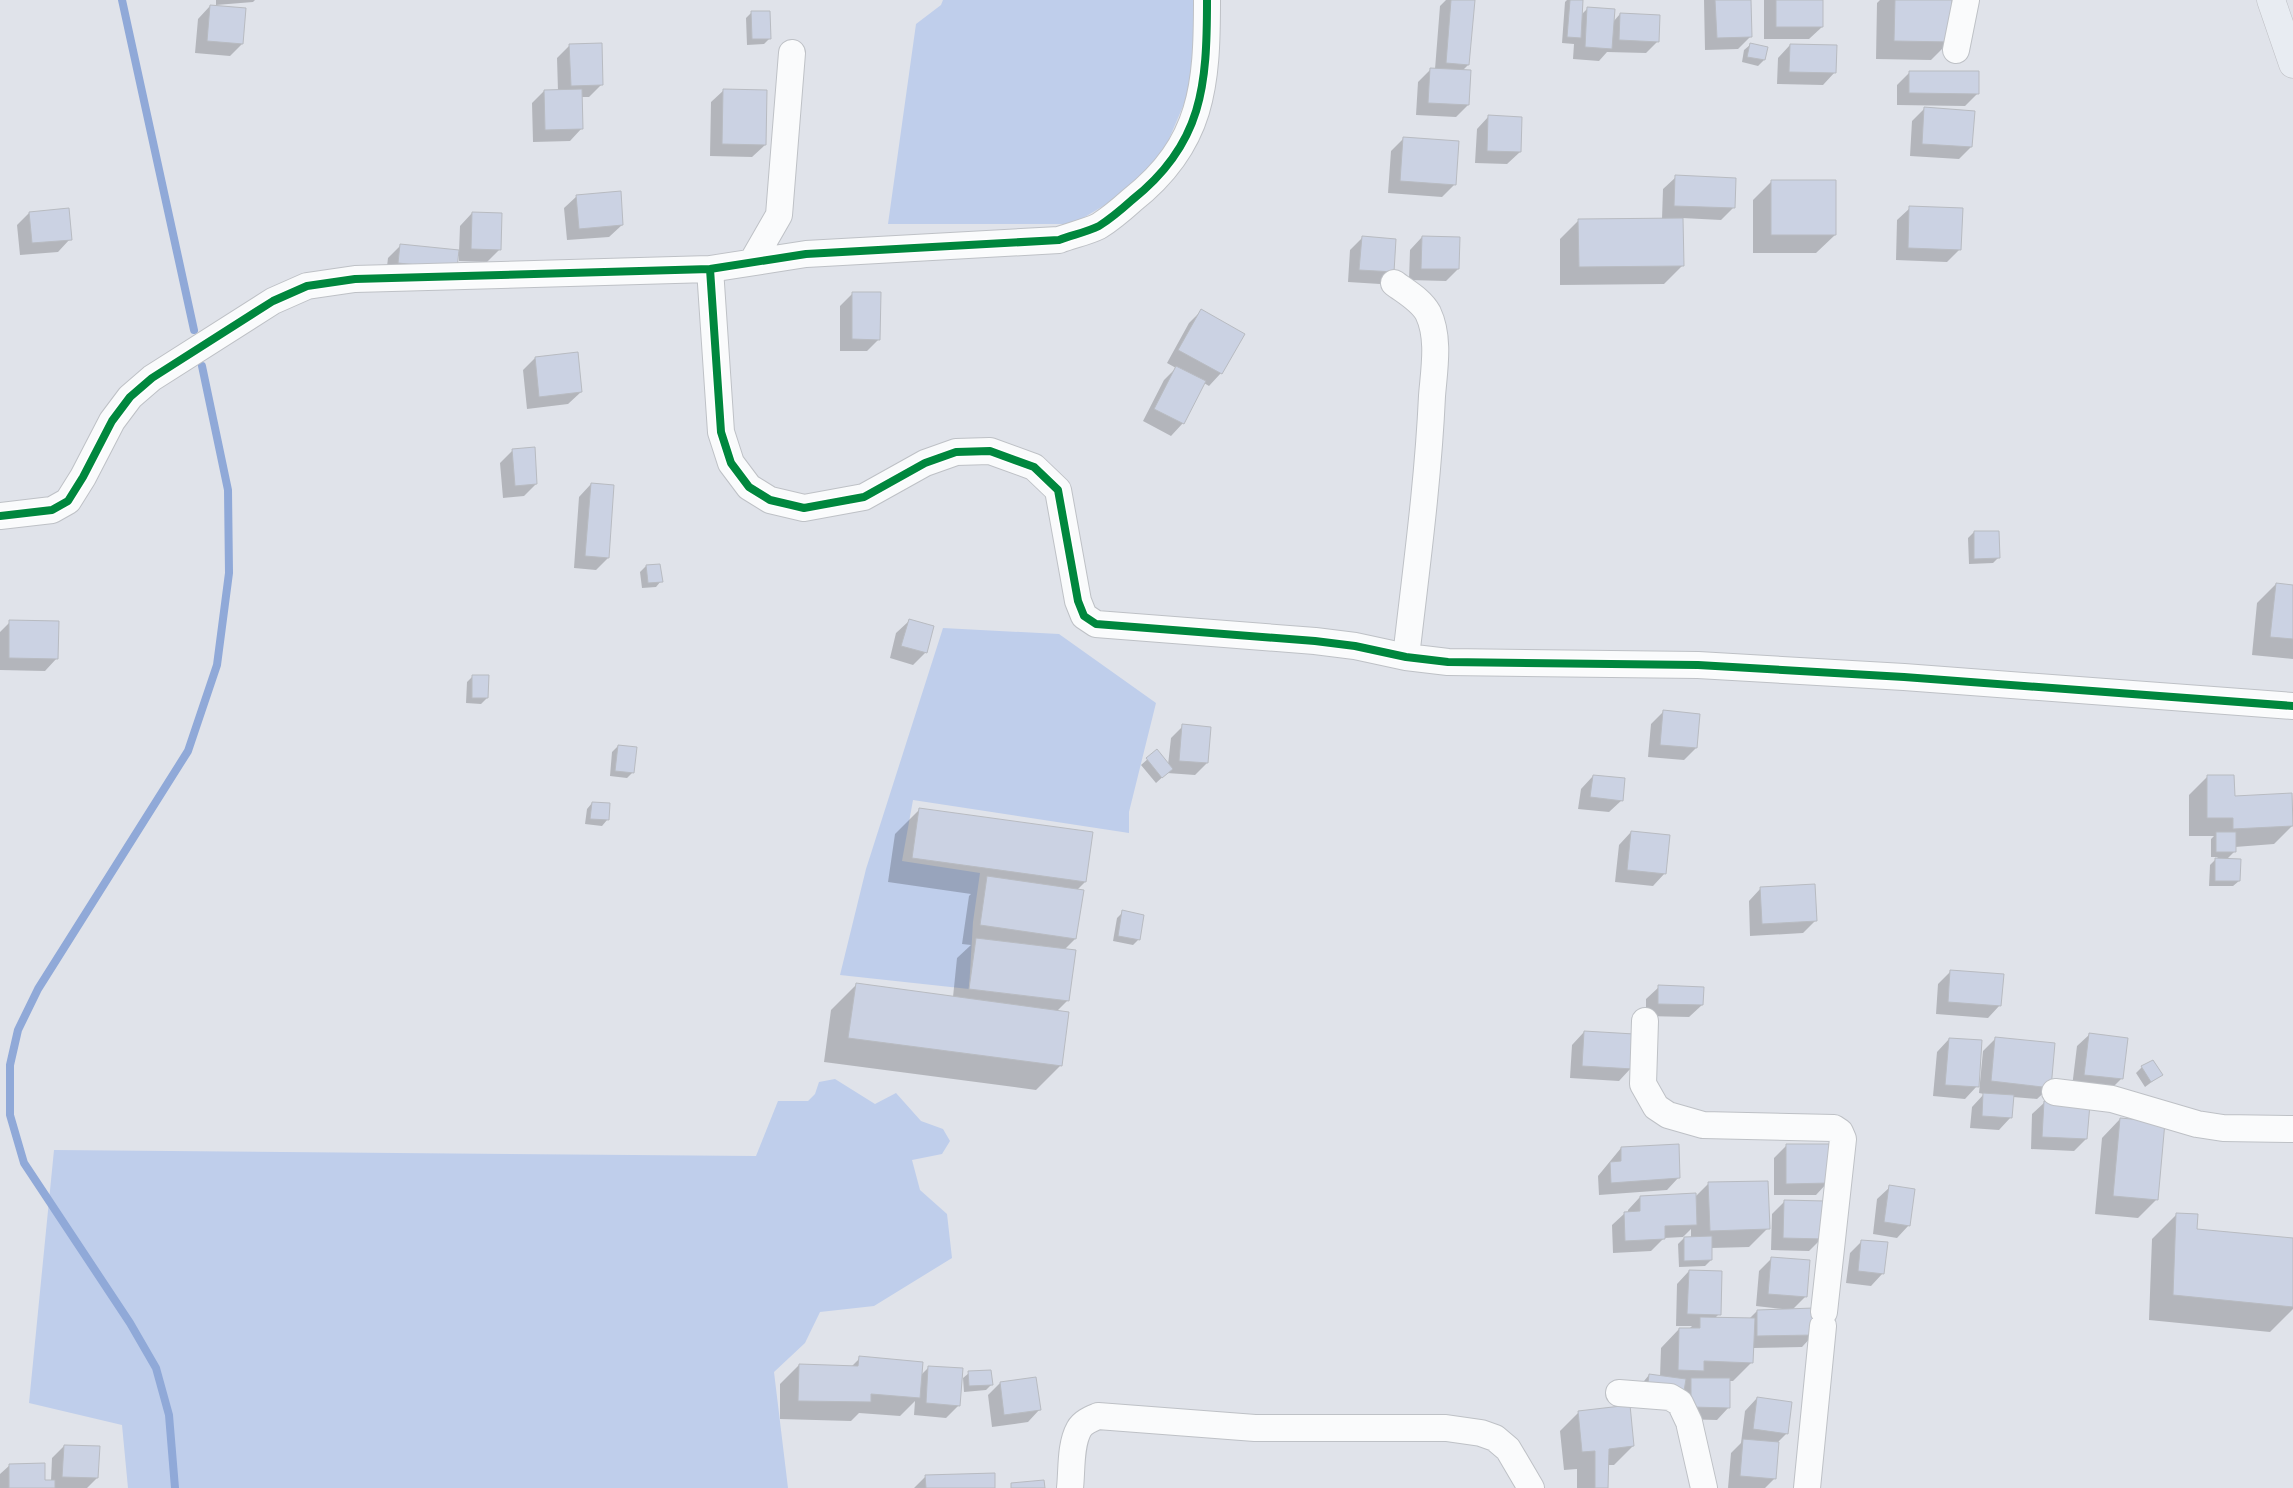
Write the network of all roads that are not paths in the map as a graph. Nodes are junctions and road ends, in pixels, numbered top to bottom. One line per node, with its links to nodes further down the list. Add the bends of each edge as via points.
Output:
1 (1207, 0): 7 (street, via 1205,74 1200,101 1187,136 1168,168 1153,184 1098,226 1059,240 806,254)
2 (1966, 0): 4 (street)
3 (2271, 0): 6 (main road)
4 (1956, 50)
5 (792, 53): 7 (street, via 779,215)
6 (2293, 64)
7 (752, 262): 8 (street)
8 (710, 269): 10 (street, via 355,279 307,286 273,300 152,378 130,397 112,421 68,501 52,510); 11 (street, via 721,432 731,464 749,487 770,500 804,508 864,497 925,463 956,452 990,451 1034,467 1058,490 1078,601 1084,616 1096,624 1315,641)
9 (1394, 283): 11 (street, via 1419,302 1428,314 1435,356 1430,446)
10 (0, 516)
11 (1406, 657): 12 (street, via 1448,662 1698,665 1904,676)
12 (2293, 706)
13 (1645, 1021): 20 (street, via 1643,1084 1656,1107 1668,1115 1703,1125 1834,1128 1843,1140)
14 (2055, 1092): 15 (street, via 2112,1099 2197,1124 2223,1128)
15 (2293, 1129)
16 (1619, 1394): 19 (street, via 1670,1398 1680,1403 1689,1422)
17 (1070, 1488): 18 (street, via 1079,1429 1098,1416 1255,1428 1446,1428 1481,1433 1495,1438 1508,1449)
18 (1532, 1488)
19 (1704, 1488)
20 (1807, 1488)

